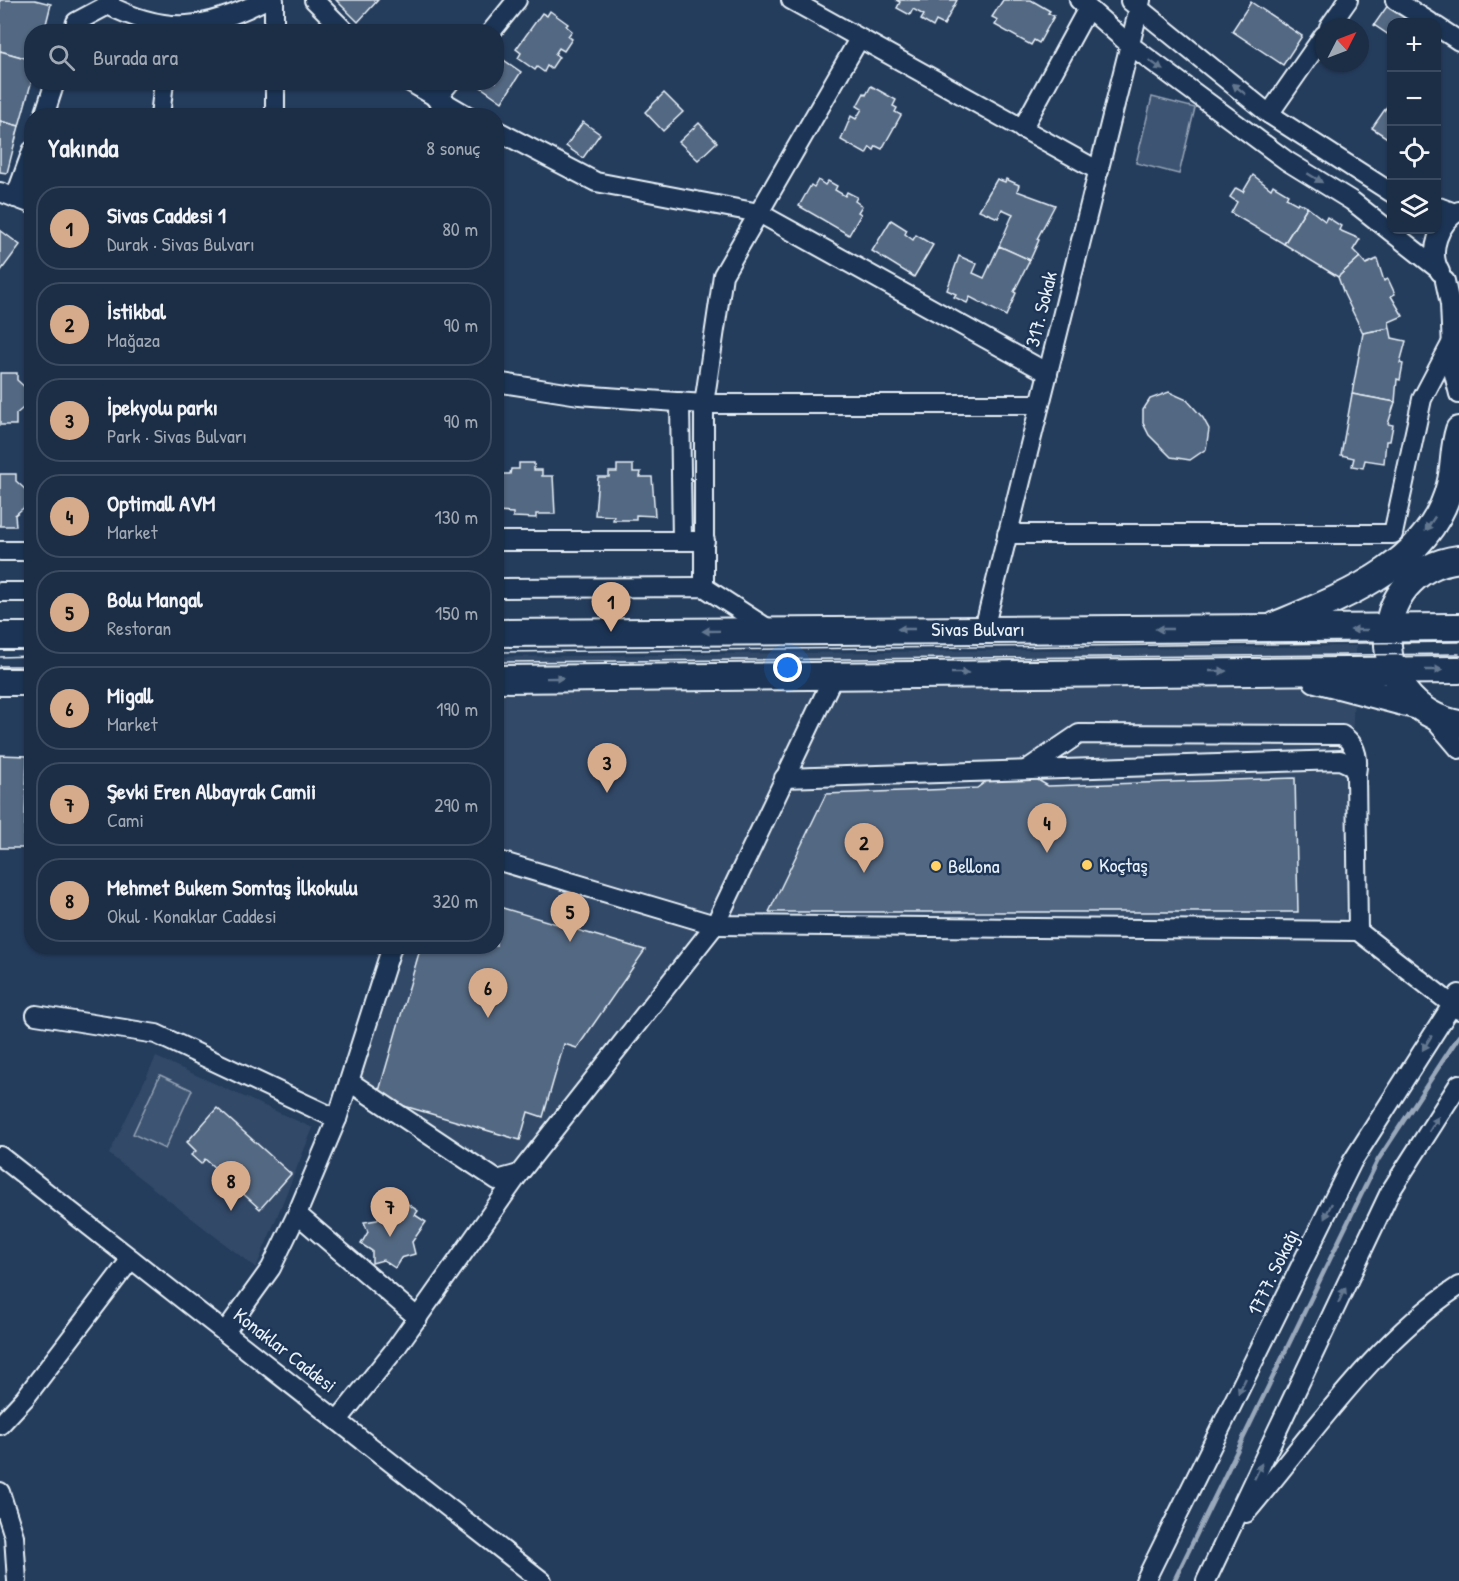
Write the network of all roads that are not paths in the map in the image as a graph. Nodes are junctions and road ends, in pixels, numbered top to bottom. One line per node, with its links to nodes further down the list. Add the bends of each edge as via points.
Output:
1 (265, 0): 15 (street, via 227,18)
2 (274, 0): 16 (street)
3 (314, 0): 17 (street)
4 (517, 0): 18 (street)
5 (791, 0): 20 (street)
6 (1348, 0): 11 (street)
7 (1395, 0): 12 (street)
8 (109, 2): 13 (street); 14 (street)
9 (1136, 2): 22 (street, 317. Sokak); 34 (street, one-way to 9)
10 (1084, 4): 22 (street); 35 (street)
11 (1335, 18)
12 (1424, 18)
13 (75, 24)
14 (158, 24)
15 (195, 24)
16 (274, 24)
17 (338, 24)
18 (498, 24)
19 (1441, 29): 21 (street)
20 (859, 39): 35 (street); 43 (street)
21 (1459, 41)
22 (1130, 45): 37 (street, 317. Sokak); 44 (street, one-way to 44, via 1287,161 1352,201)
23 (1315, 48): 34 (street)
24 (52, 90): 30 (street)
25 (163, 90): 31 (street)
26 (275, 90): 32 (street)
27 (422, 90): 29 (street)
28 (443, 90): 29 (street)
29 (436, 99): 33 (street)
30 (47, 108)
31 (161, 108)
32 (275, 108)
33 (453, 108)
34 (1269, 114): 39 (street)
35 (1022, 129): 37 (street)
36 (504, 134): 43 (street, via 596,182)
37 (1099, 171): 47 (street, 317. Sokak)
38 (24, 174): 40 (street)
39 (1387, 189)
40 (16, 198)
41 (1441, 207): 42 (street)
42 (1457, 212): 44 (street, via 1437,237 1435,253)
43 (759, 213): 47 (street); 51 (street, via 723,274)
44 (1441, 274): 45 (street); 46 (street)
45 (1459, 293)
46 (1453, 340): 49 (street, via 1453,370); 54 (street, via 1422,399 1393,534)
47 (1048, 373): 52 (street, 317. Sokak)
48 (504, 383): 50 (street, via 579,395)
49 (1459, 394)
50 (680, 402): 51 (street); 56 (street)
51 (704, 404): 52 (street); 57 (street)
52 (1040, 404): 54 (street, 317. Sokak)
53 (1459, 430): 68 (highway, one-way to 68, via 1451,484 1434,519 1414,545 1385,572 1359,588)
54 (1007, 534): 66 (street, 317. Sokak)
55 (504, 541): 56 (street)
56 (682, 541): 57 (street)
57 (705, 542): 61 (street)
58 (0, 551): 59 (street)
59 (24, 551)
60 (1454, 557): 69 (highway, via 1426,571 1404,590)
61 (704, 587): 62 (street); 67 (street)
62 (504, 588)
63 (0, 592): 64 (street)
64 (24, 592)
65 (1459, 627): 69 (highway, Sivas Bulvarı)
66 (984, 629): 67 (highway, Sivas Bulvarı, one-way to 67); 68 (highway, Sivas Bulvarı, one-way to 66)
67 (770, 630): 70 (highway, Sivas Bulvarı, one-way to 70)
68 (1267, 630): 69 (highway, Sivas Bulvarı, one-way to 68)
69 (1387, 630): 74 (highway)
70 (504, 633)
71 (0, 636): 72 (highway)
72 (24, 636)
73 (1284, 670): 74 (highway); 76 (highway, one-way to 73); 80 (highway)
74 (1392, 670): 75 (highway, one-way to 75); 80 (highway, via 1407,696)
75 (1459, 670)
76 (835, 673): 77 (highway, one-way to 76); 85 (street)
77 (504, 679)
78 (0, 682): 79 (highway)
79 (24, 682)
80 (1424, 710): 81 (highway); 82 (street)
81 (1459, 724)
82 (1459, 749)
83 (1026, 770): 84 (street, via 1340,760 1351,765); 84 (street, via 1079,734 1342,735 1355,748); 85 (street)
84 (1356, 774): 88 (street)
85 (784, 778): 87 (street)
86 (504, 862): 87 (street)
87 (715, 925): 88 (street); 96 (street)
88 (1358, 931): 90 (street)
89 (390, 954): 92 (street)
90 (1456, 1003): 108 (street, 1777. Sokağı, one-way to 108, via 1352,1162)
91 (36, 1015): 94 (street, via 156,1034)
92 (350, 1082): 94 (street); 96 (street, via 497,1180)
93 (1459, 1084): 105 (street, one-way to 93, via 1390,1192)
94 (337, 1119): 97 (street)
95 (0, 1156): 98 (street, Konaklar Caddesi)
96 (519, 1174): 100 (street)
97 (297, 1214): 100 (street); 101 (street, via 271,1268)
98 (131, 1259): 101 (street, Konaklar Caddesi); 103 (street)
99 (1459, 1286): 105 (street, via 1389,1342)
100 (418, 1318): 102 (street)
101 (225, 1332): 102 (street, Konaklar Caddesi)
102 (338, 1420): 107 (street, Konaklar Caddesi)
103 (0, 1425)
104 (0, 1492): 106 (street, via 14,1536)
105 (1229, 1533): 109 (street)
106 (16, 1581)
107 (542, 1581)
108 (1145, 1581)
109 (1206, 1581)

